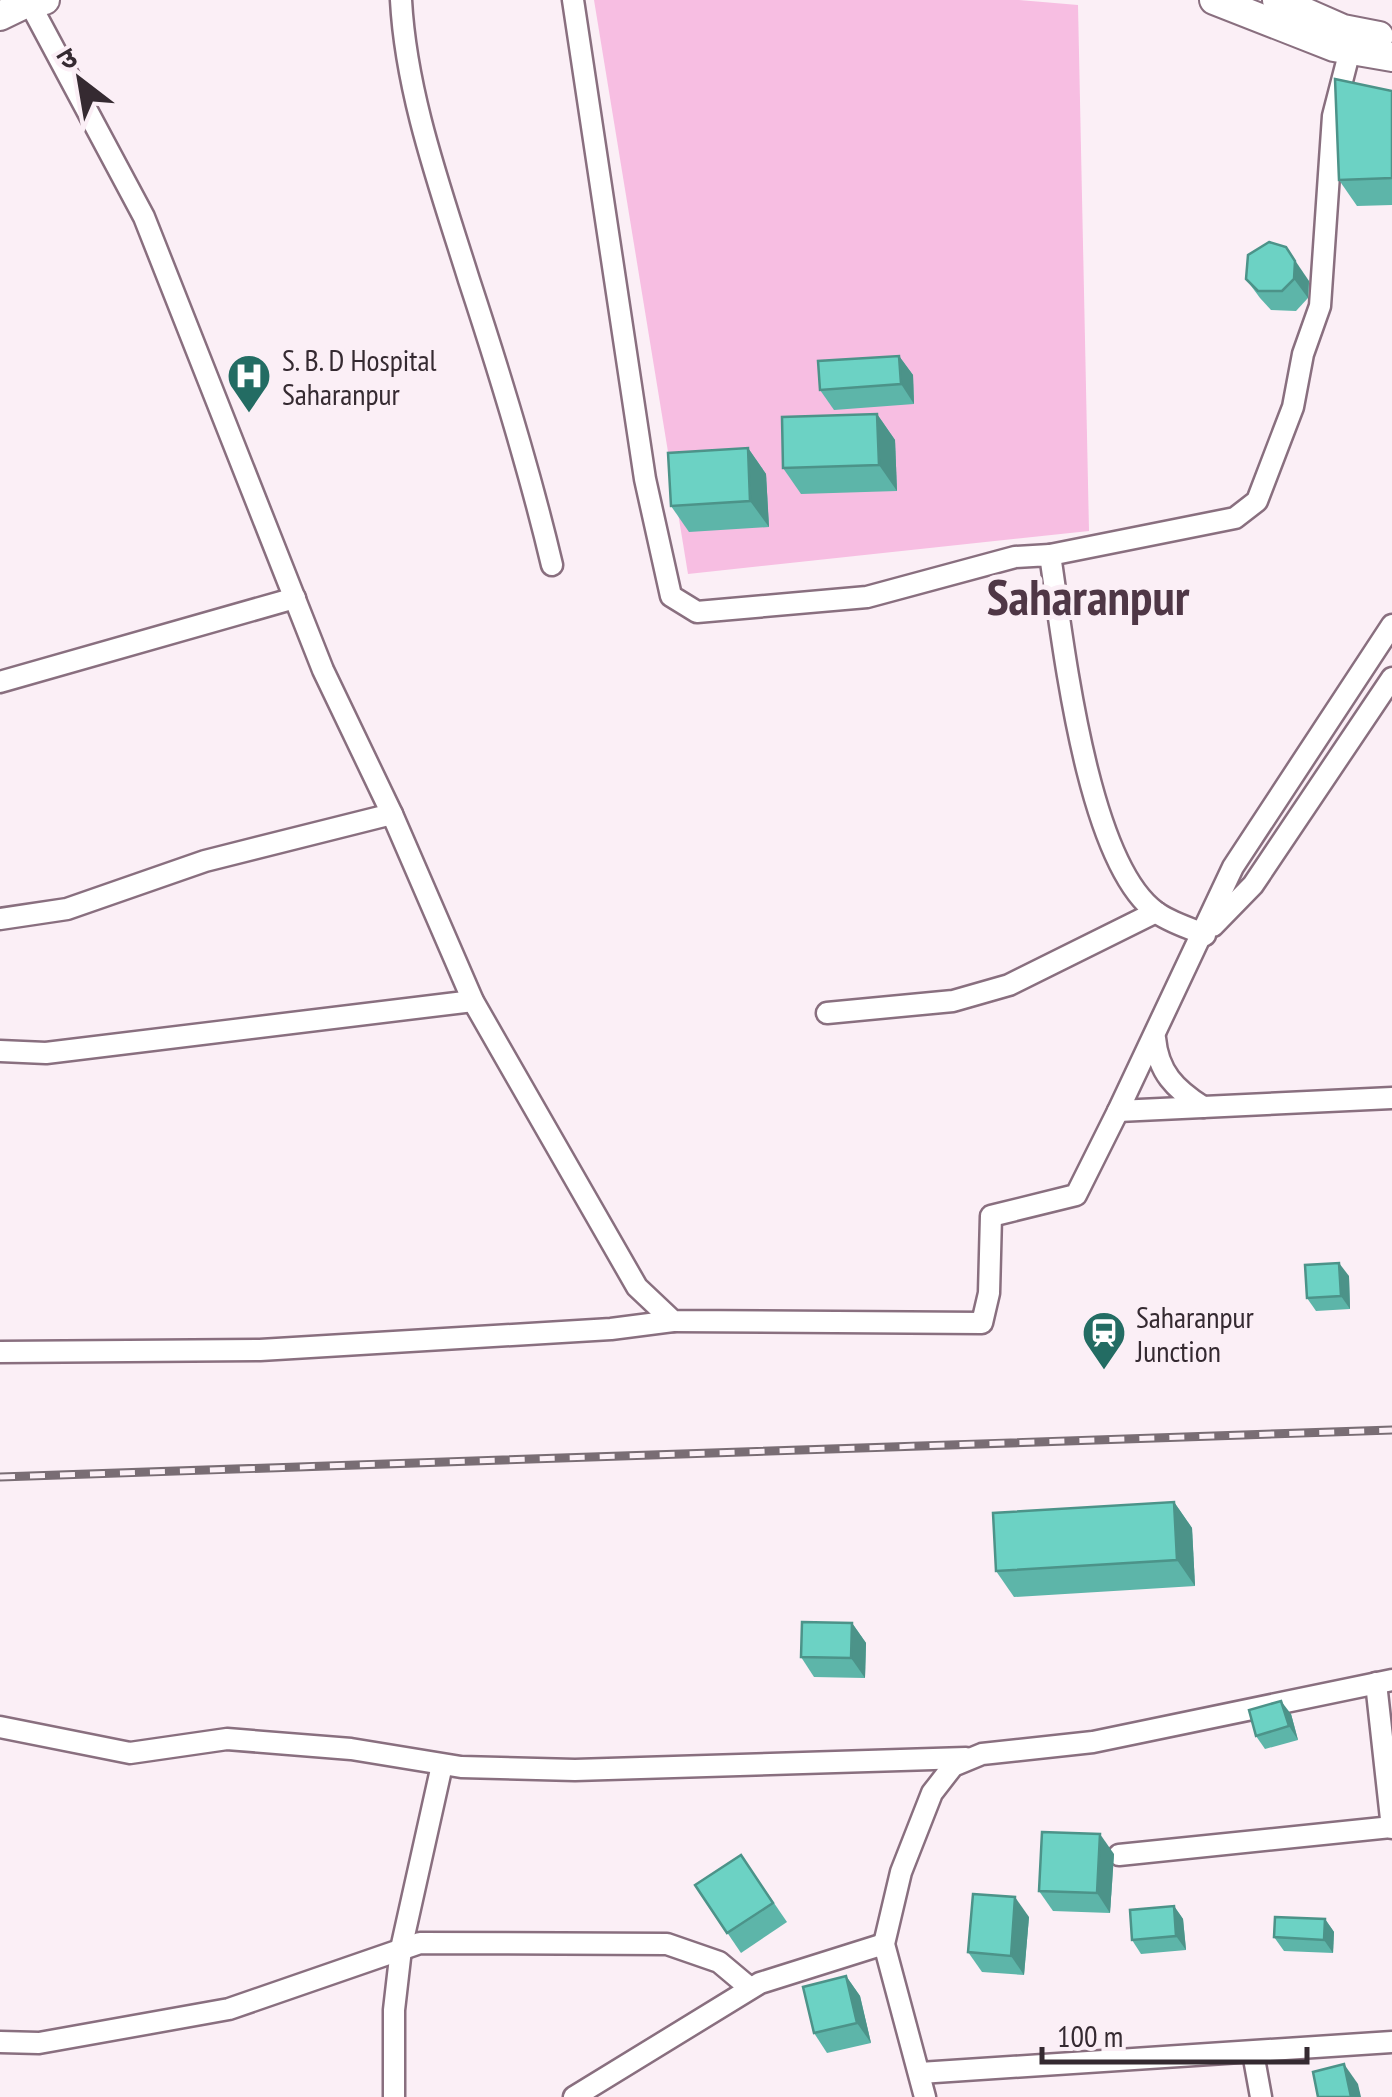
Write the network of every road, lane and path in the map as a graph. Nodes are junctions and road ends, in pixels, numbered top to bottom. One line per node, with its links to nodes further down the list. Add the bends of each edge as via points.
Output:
1 (401, 0): 11 (street, via 404,42 440,190 526,458)
2 (573, 0): 10 (street, via 644,479 671,596 697,612 866,597 1014,558)
3 (1214, 0): 8 (main road)
4 (1277, 0): 8 (main road)
5 (37, 1): 6 (main road); 12 (street, via 144,217)
6 (0, 16)
7 (1392, 38): 8 (main road)
8 (1342, 42): 9 (main road); 10 (street, via 1320,306 1293,406 1257,501 1235,518)
9 (1392, 56)
10 (1050, 555): 17 (street, via 1098,808 1124,875)
11 (552, 565)
12 (295, 598): 15 (street); 16 (street)
13 (1392, 625): 19 (street, via 1234,866)
14 (1392, 678): 19 (street, via 1253,885)
15 (0, 682)
16 (392, 814): 18 (street, via 206,861 67,908); 20 (street)
17 (1156, 912): 19 (street); 21 (street, via 1009,985 953,1000)
18 (0, 920)
19 (1205, 935): 22 (street)
20 (472, 1001): 23 (street, via 46,1053); 27 (street, via 626,1274)
21 (827, 1013)
22 (1155, 1036): 25 (street, via 1156,1058 1168,1078); 26 (street)
23 (0, 1051)
24 (1392, 1098): 25 (street)
25 (1203, 1107): 26 (street)
26 (1118, 1111): 27 (street, via 1076,1196 991,1216 982,1324)
27 (673, 1321): 28 (street, via 260,1350)
28 (0, 1352)
29 (1384, 1682): 31 (street, via 1111,1739); 33 (street)
30 (0, 1727): 32 (street, via 130,1753 227,1739)
31 (966, 1758): 32 (street, via 575,1770); 35 (street, via 932,1793 901,1872)
32 (442, 1765): 36 (street)
33 (1392, 1828): 34 (street)
34 (1119, 1856)
35 (884, 1944): 37 (street); 41 (street)
36 (401, 1948): 37 (street, via 445,1942 667,1944 719,1962); 38 (street, via 229,2009 39,2043); 42 (street)
37 (750, 1988): 43 (street)
38 (0, 2042)
39 (1392, 2042): 40 (street)
40 (1253, 2054): 41 (street); 45 (street)
41 (920, 2073): 44 (street)
42 (394, 2097)
43 (574, 2097)
44 (926, 2097)
45 (1260, 2097)

